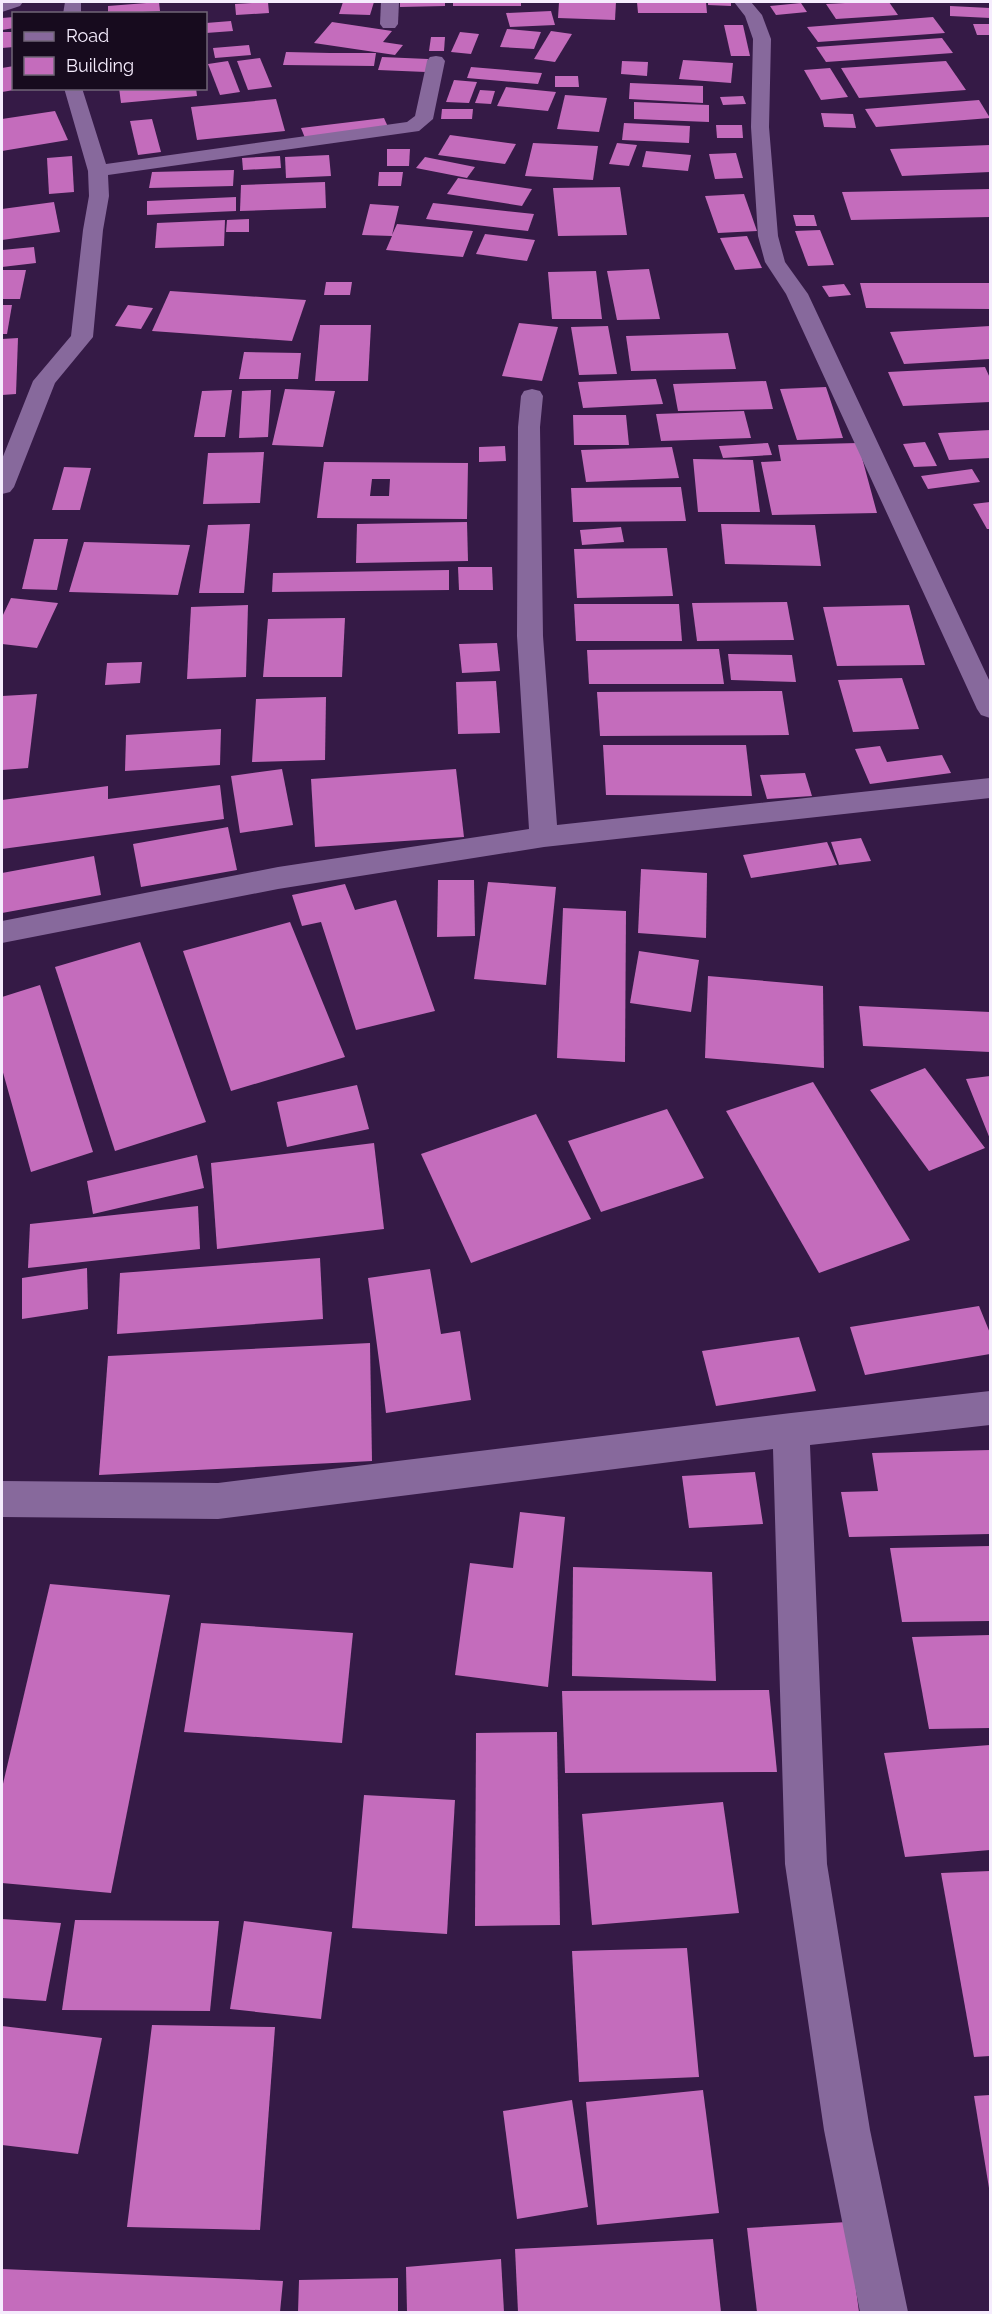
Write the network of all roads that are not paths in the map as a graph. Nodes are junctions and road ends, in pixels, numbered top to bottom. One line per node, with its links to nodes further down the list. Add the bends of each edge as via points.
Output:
1 (14, 2): 4 (street)
2 (390, 2): 5 (street)
3 (742, 2): 11 (street, via 753,15 762,39 760,127 768,236 775,262 797,294)
4 (2, 7)
5 (389, 24)
6 (436, 61): 8 (street, via 424,119 412,127)
7 (74, 90): 8 (street)
8 (98, 171): 10 (street, via 99,196 82,337 44,381)
9 (532, 396): 13 (street, via 530,636)
10 (2, 488)
11 (990, 709)
12 (990, 788): 13 (street)
13 (544, 837): 14 (street, via 278,878)
14 (2, 932)
15 (990, 1408): 16 (street)
16 (791, 1430): 17 (street, via 218,1501); 18 (street, via 806,1864 847,2130)
17 (2, 1499)
18 (884, 2313)

